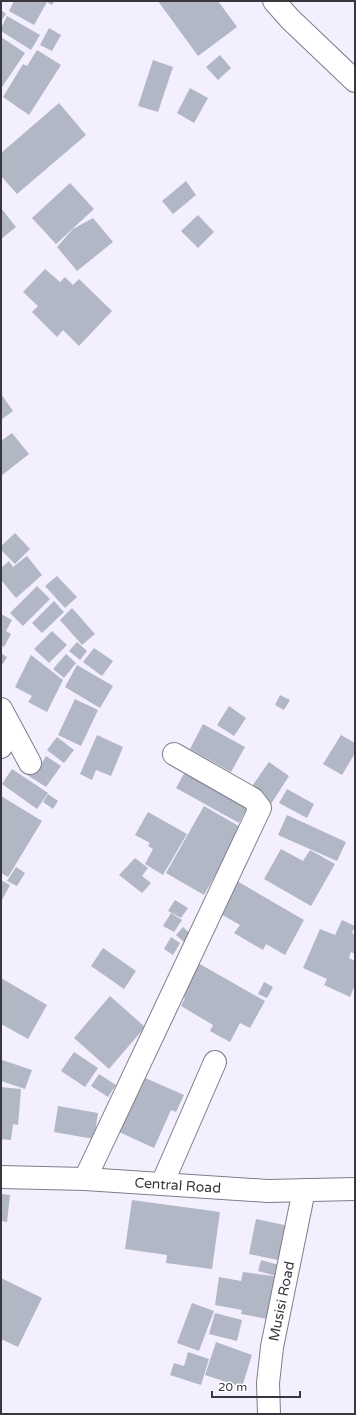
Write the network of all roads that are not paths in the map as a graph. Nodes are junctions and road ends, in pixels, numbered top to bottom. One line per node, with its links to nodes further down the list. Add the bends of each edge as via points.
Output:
1 (274, 1): 2 (street)
2 (355, 81)
3 (1, 709): 4 (street)
4 (11, 728): 5 (street); 7 (street)
5 (1, 747)
6 (174, 754): 10 (street, via 253,799 260,808)
7 (30, 763)
8 (214, 1062): 11 (street)
9 (1, 1177): 10 (street, Central Road)
10 (85, 1179): 11 (street, Central Road)
11 (162, 1184): 12 (street, Central Road, via 268,1191)
12 (304, 1190): 13 (street, Central Road); 14 (street, Musisi Road, via 272,1347 268,1383)
13 (355, 1190)
14 (269, 1414)

